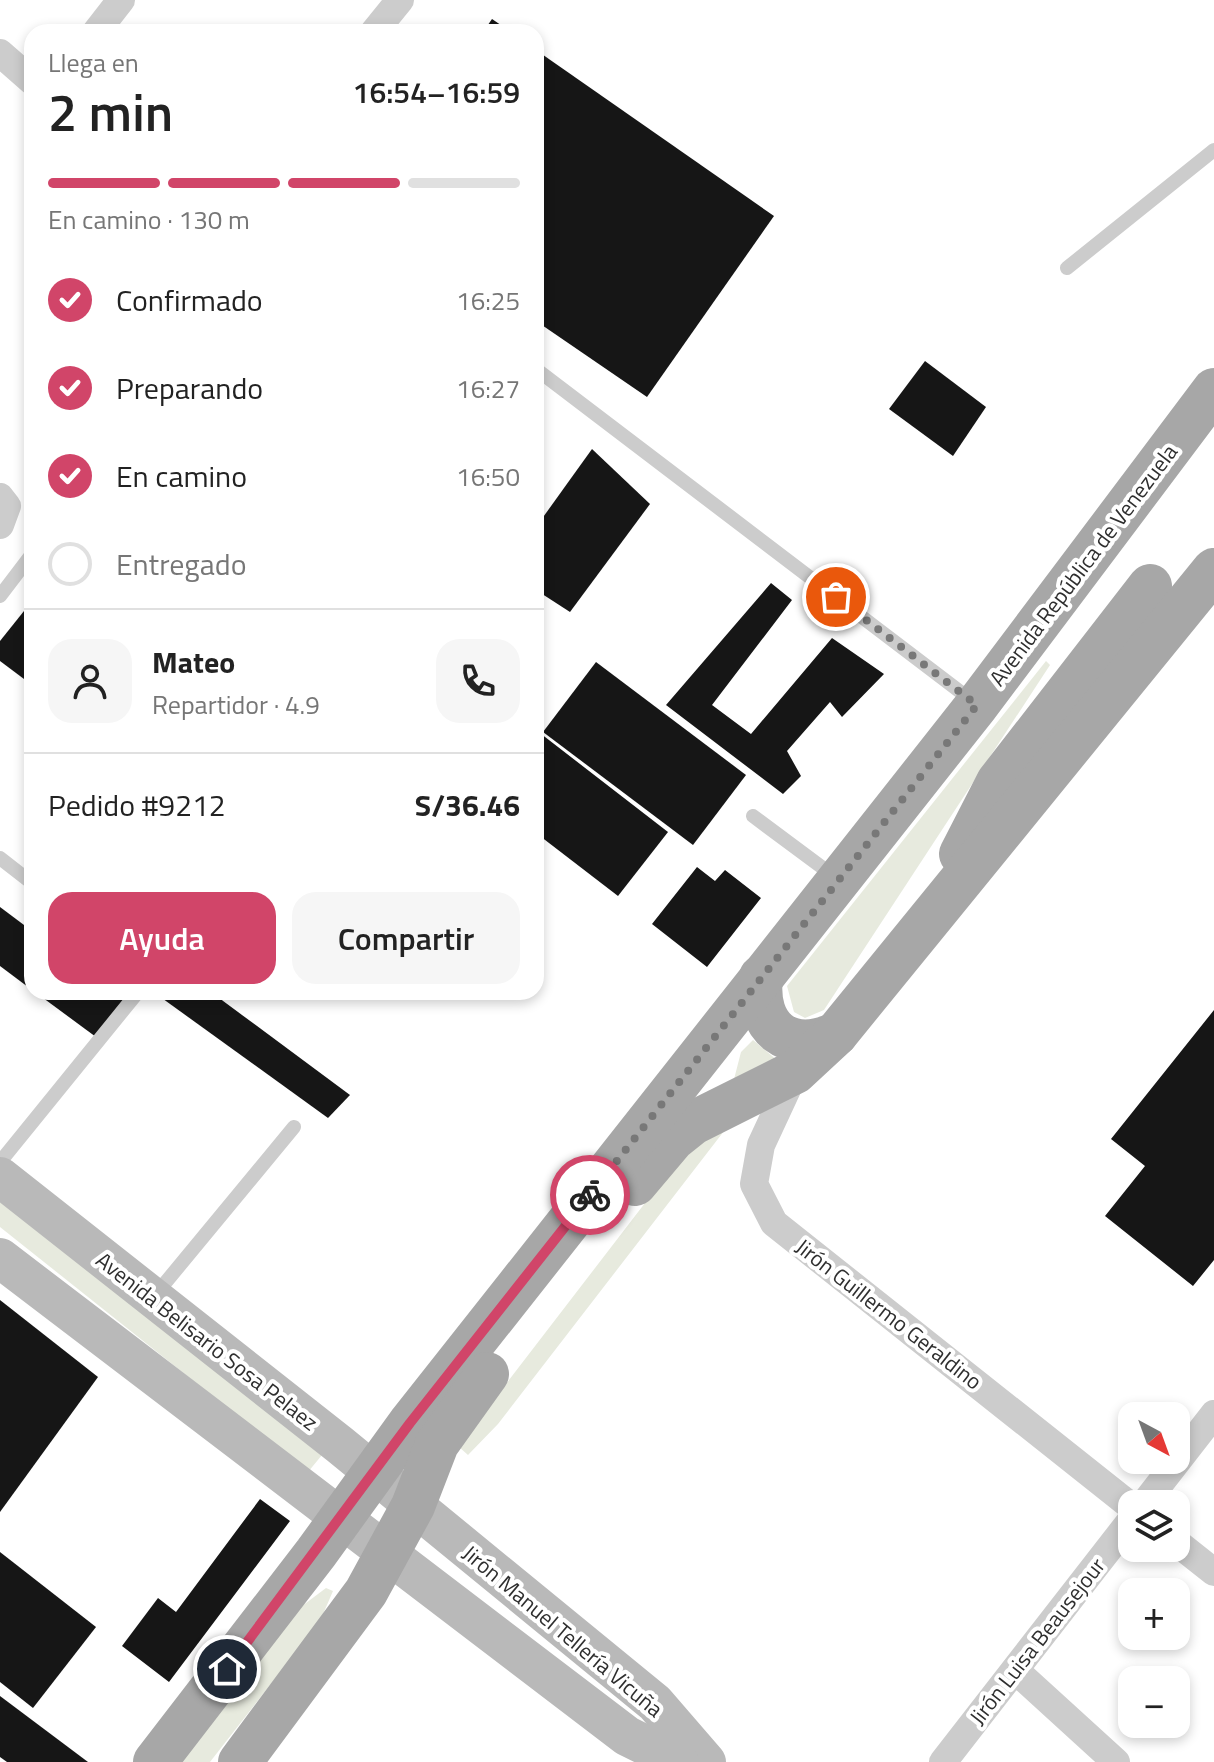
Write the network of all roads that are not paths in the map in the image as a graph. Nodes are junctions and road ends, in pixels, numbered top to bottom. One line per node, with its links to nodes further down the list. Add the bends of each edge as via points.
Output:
1 (121, 0): 3 (street)
2 (400, 0): 4 (street)
3 (102, 24)
4 (380, 24)
5 (0, 53): 6 (street)
6 (24, 74)
7 (1214, 150): 8 (lane)
8 (1067, 268)
9 (544, 375): 20 (lane)
10 (1214, 390): 11 (main road, Avenida República de Venezuela)
11 (1138, 493): 16 (main road, via 1134,562); 18 (main road, Avenida República de Venezuela)
12 (0, 497): 13 (street, via 7,506)
13 (0, 525)
14 (24, 564): 17 (lane)
15 (1206, 580): 16 (main road, via 1171,594); 25 (main road)
16 (1150, 586): 19 (main road)
17 (0, 596)
18 (1035, 629): 19 (main road, via 1064,622 1076,628 1085,639); 20 (main road, Avenida República de Venezuela)
19 (1085, 667): 25 (main road, via 998,782 971,829)
20 (977, 705): 24 (main road, Avenida República de Venezuela)
21 (753, 816): 24 (lane)
22 (0, 858): 23 (lane)
23 (24, 877)
24 (839, 879): 26 (main road, Avenida República de Venezuela)
25 (940, 906): 28 (main road)
26 (761, 977): 28 (main road, via 764,1017 778,1033 796,1042 817,1043); 36 (main road, Avenida República de Venezuela)
27 (132, 1000): 31 (lane)
28 (836, 1034): 29 (main road)
29 (795, 1072): 38 (street, Jirón Guillermo Geraldino, via 761,1145 754,1184 774,1223); 39 (main road, via 693,1123 655,1159 454,1416)
30 (294, 1127): 34 (lane)
31 (0, 1162)
32 (0, 1177): 34 (street, Avenida Belisario Sosa Pelaez)
33 (0, 1258): 40 (street)
34 (153, 1298): 36 (street, Avenida Belisario Sosa Pelaez)
35 (1214, 1414): 37 (street)
36 (374, 1474): 39 (street, Avenida Belisario Sosa Pelaez); 40 (main road, Avenida República de Venezuela)
37 (1155, 1490)
38 (1118, 1496)
39 (413, 1506): 43 (main road); 49 (street, Jirón Manuel Tellería Vicuña, via 655,1703)
40 (341, 1520): 43 (street); 46 (main road, Avenida República de Venezuela)
41 (1118, 1537): 45 (street, Jirón Luisa Beausejour)
42 (1190, 1553): 44 (street)
43 (388, 1556): 47 (main road); 48 (street, Jirón Manuel Tellería Vicuña, via 627,1736)
44 (1214, 1572)
45 (1015, 1670): 50 (street, Jirón Luisa Beausejour); 51 (street)
46 (155, 1762)
47 (240, 1762)
48 (679, 1762)
49 (706, 1762)
50 (943, 1762)
51 (1116, 1762)

